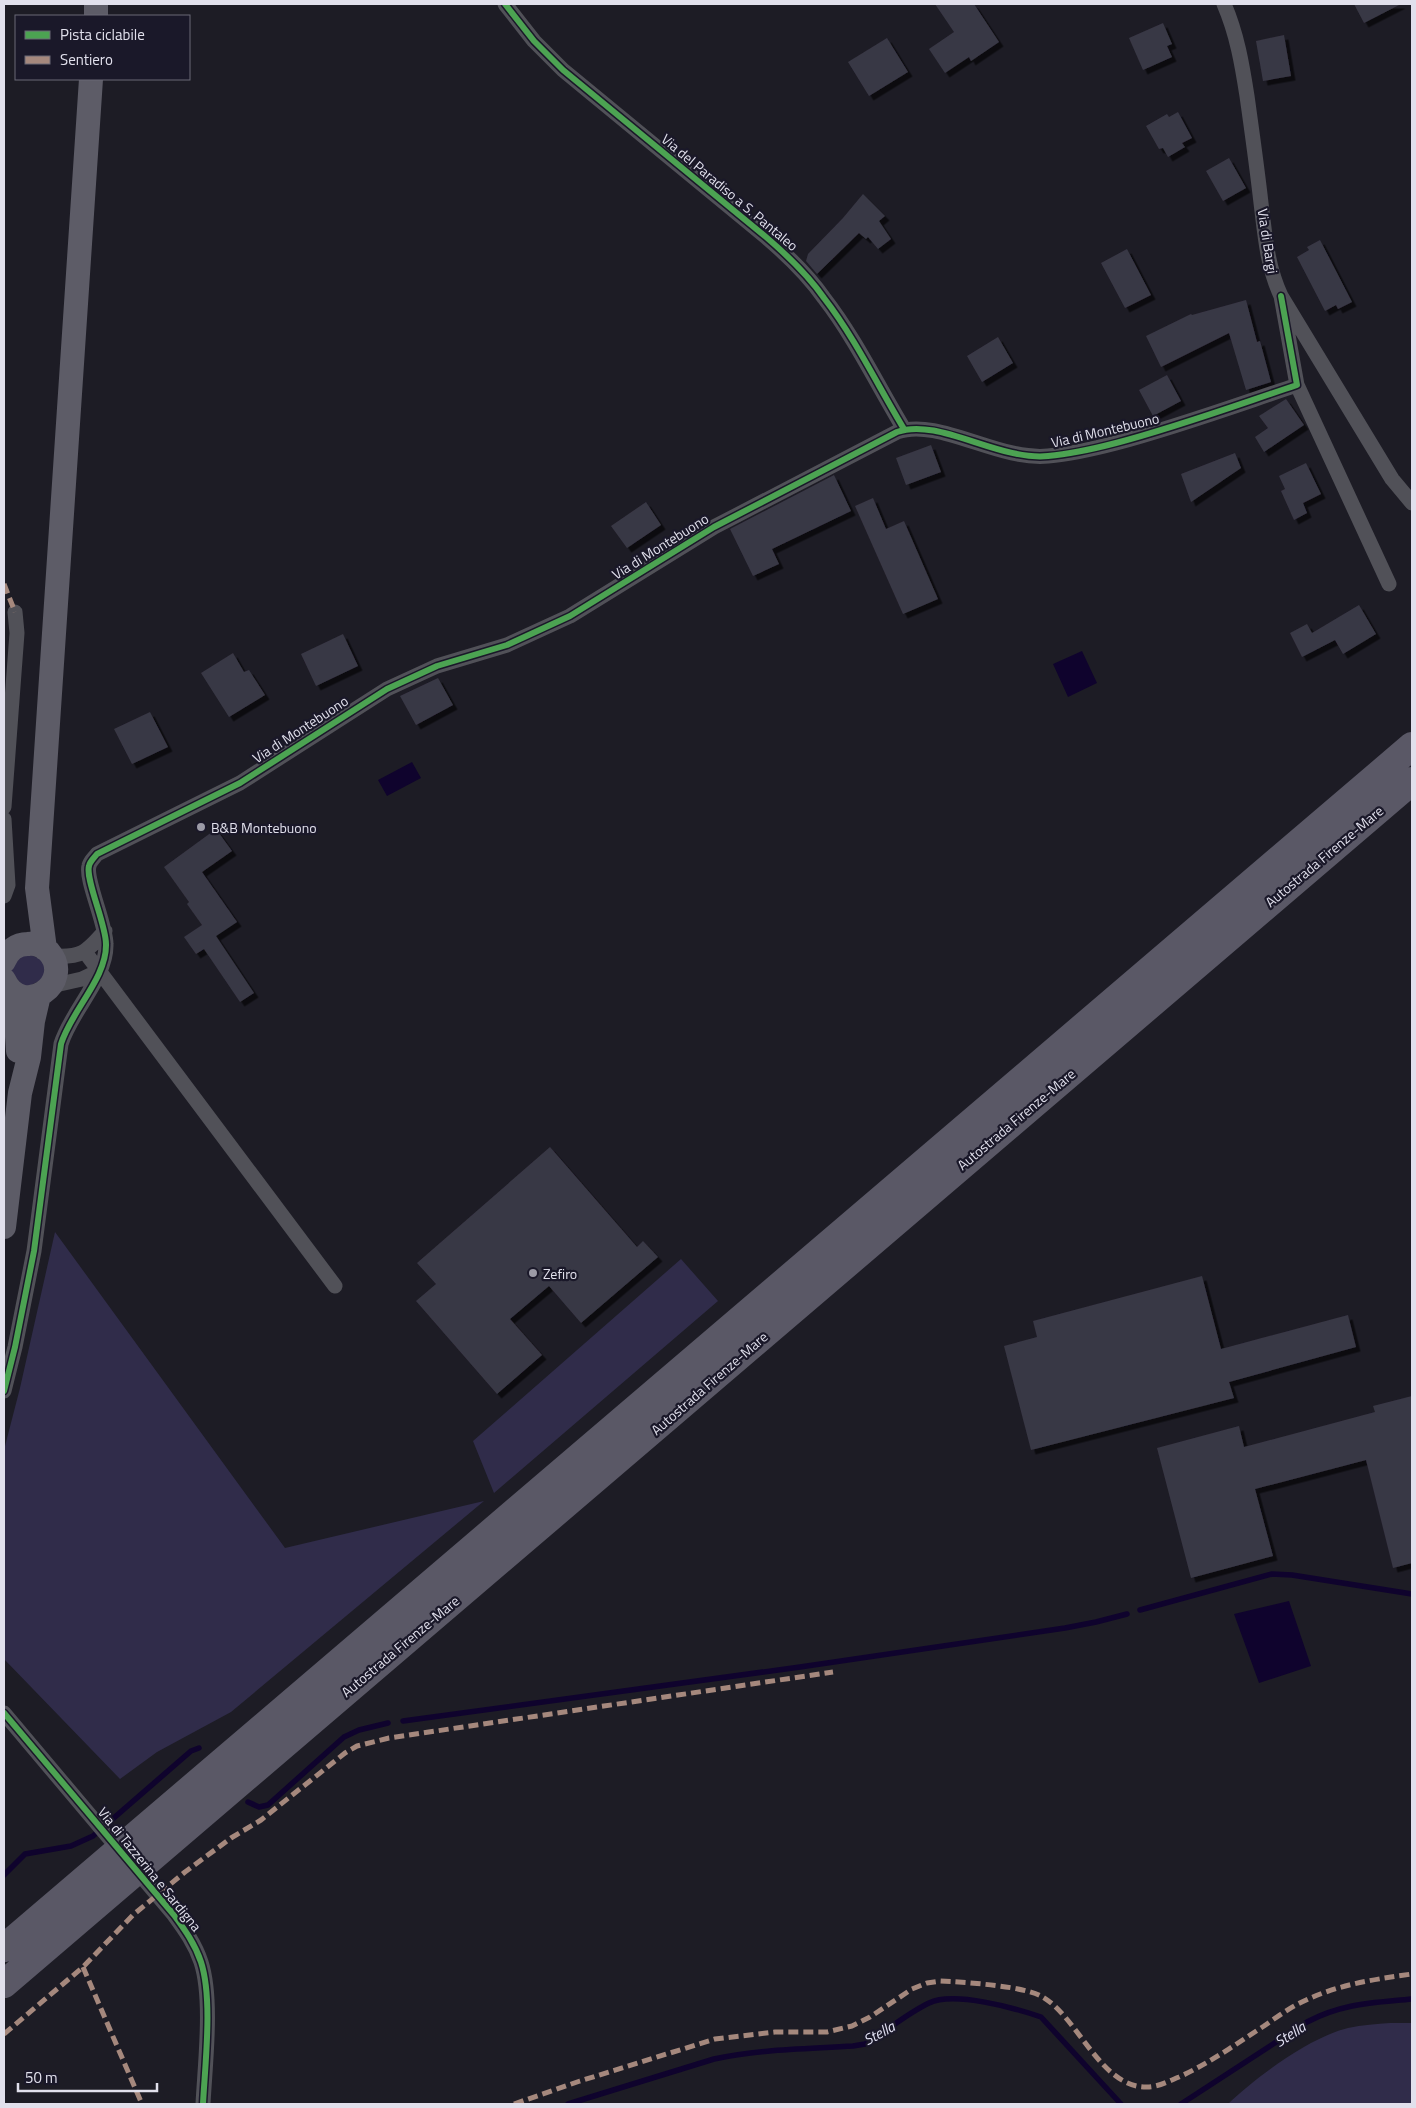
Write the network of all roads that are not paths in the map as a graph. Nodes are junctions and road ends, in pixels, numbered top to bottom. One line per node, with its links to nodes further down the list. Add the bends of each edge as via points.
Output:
1 (506, 4): 6 (street, Via del Paradiso a S. Pantaleo, via 534,41 563,70 790,259 832,308)
2 (1224, 4): 4 (street, Via di Bargi, via 1240,50 1268,259)
3 (91, 80): 14 (main road)
4 (1281, 296): 5 (street); 7 (street, Via di Bargi, via 1392,479)
5 (1298, 385): 6 (street, Via di Montebuono, via 1143,436 1048,456 1017,455 928,428); 8 (street)
6 (904, 430): 16 (street, Via di Montebuono, via 714,527 570,616 507,645 437,666 387,689 240,783 98,854 92,860 88,873)
7 (1412, 503)
8 (1389, 584)
9 (15, 612): 12 (street, via 17,633)
10 (1412, 746): 28 (highway, Autostrada Firenze-Mare)
11 (1412, 781): 29 (highway, Autostrada Firenze-Mare)
12 (4, 807)
13 (4, 819): 15 (street, via 8,885)
14 (37, 888): 17 (main road); 19 (main road)
15 (4, 896)
16 (105, 931): 18 (street); 20 (street, Via di Montebuono, via 105,955)
17 (48, 952): 18 (street, via 73,956); 19 (main road, via 31,944); 21 (main road, via 56,974)
18 (85, 952): 20 (street)
19 (7, 969): 21 (main road, via 29,998); 23 (main road)
20 (99, 971): 21 (street, via 82,980); 22 (street, Via di Montebuono); 25 (street)
21 (52, 988): 22 (street); 23 (main road, via 33,1021)
22 (78, 1009): 26 (street, Via di Montebuono, via 66,1030 60,1050 34,1251)
23 (20, 1093): 24 (main road)
24 (4, 1228)
25 (335, 1286)
26 (4, 1391)
27 (4, 1713): 30 (street, Via di Tazzerina e Sardigna, via 174,1915 195,1945 207,1993)
28 (4, 1948)
29 (4, 1984)
30 (203, 2104)

